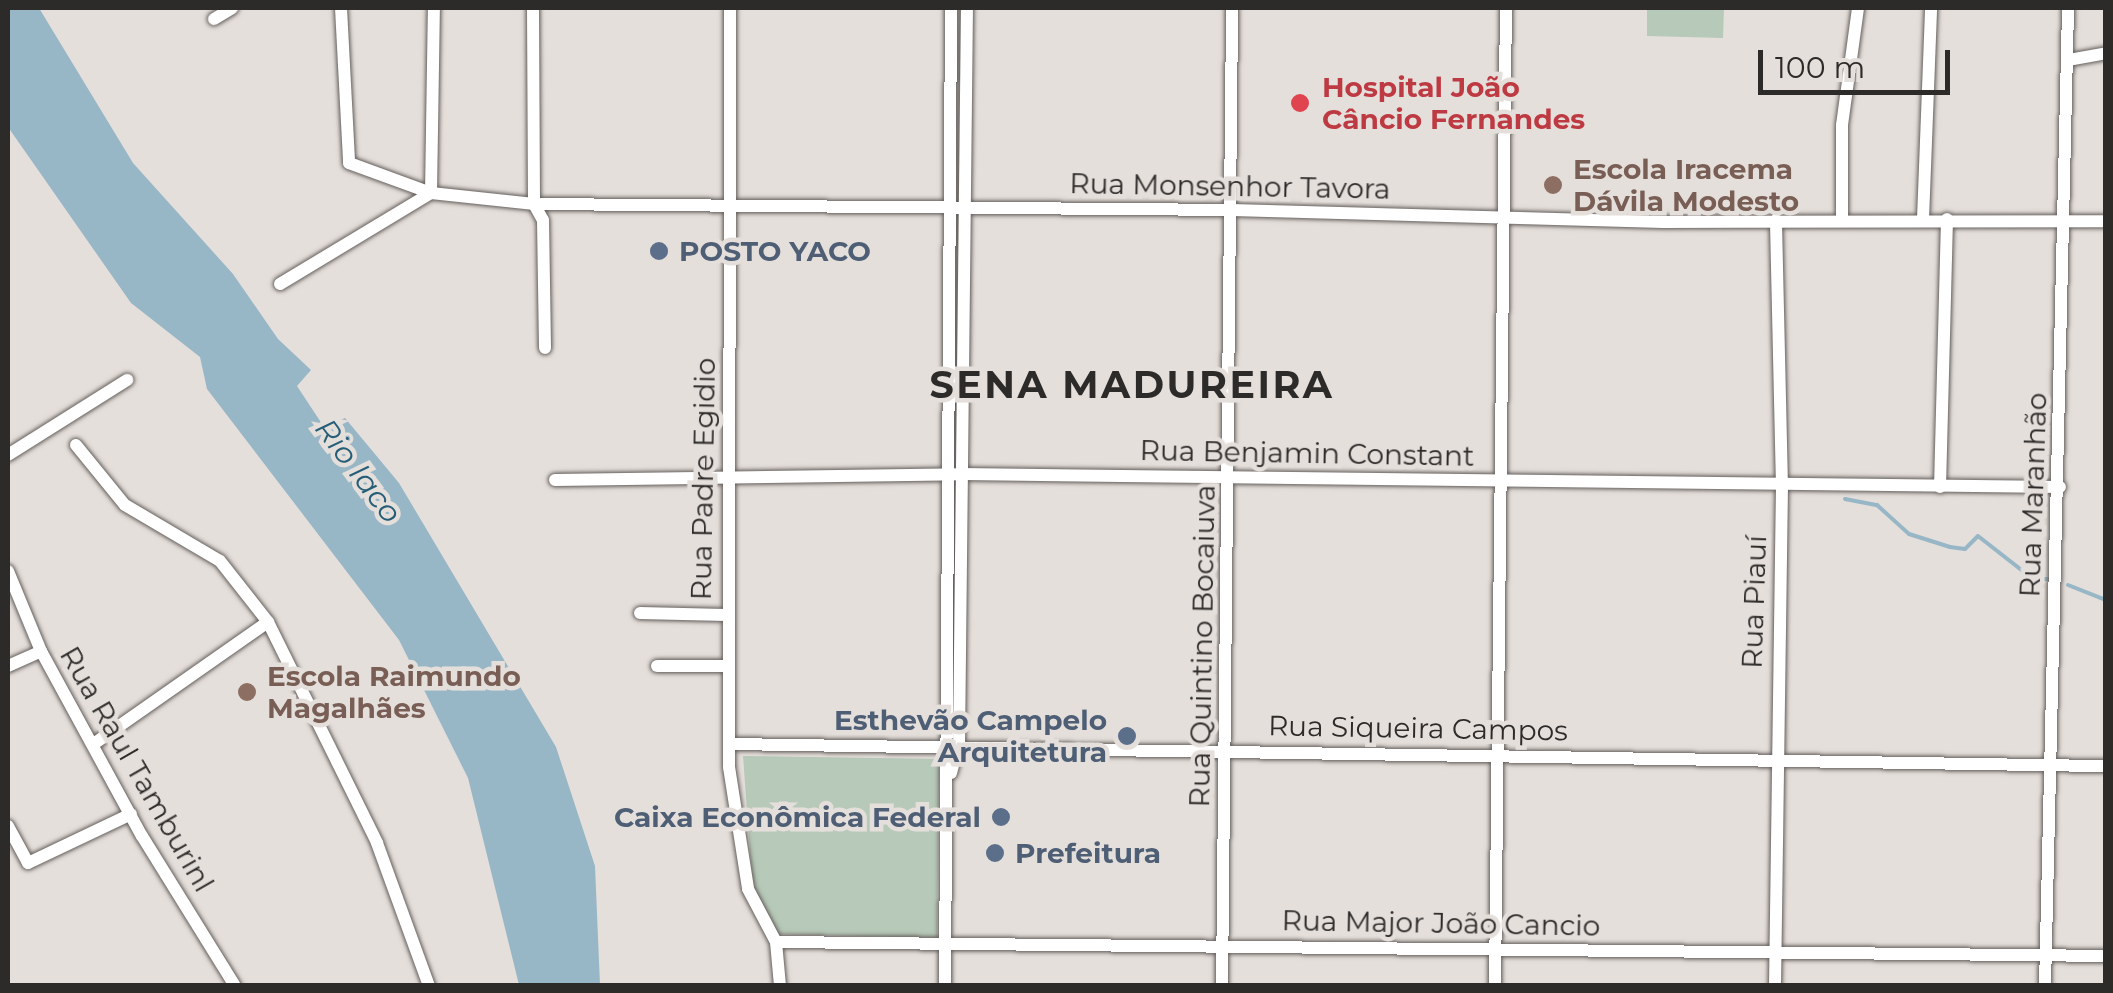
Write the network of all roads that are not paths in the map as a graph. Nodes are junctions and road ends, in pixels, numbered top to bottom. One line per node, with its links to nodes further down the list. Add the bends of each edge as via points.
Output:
1 (232, 8): 13 (street)
2 (341, 8): 16 (street, Rua Monsenhor Tavora, via 345,149 358,169)
3 (434, 8): 16 (street)
4 (533, 8): 17 (street)
5 (730, 8): 18 (street, Rua Padre Egidio)
6 (951, 8): 19 (street)
7 (967, 8): 19 (street)
8 (1232, 8): 20 (street, Rua Quintino Bocaiuva)
9 (1506, 8): 21 (street)
10 (1858, 8): 26 (street, via 1842,125)
11 (1931, 8): 22 (street)
12 (2068, 8): 15 (street, Rua Maranhão)
13 (214, 20)
14 (2106, 53): 15 (street)
15 (2068, 60): 24 (street, Rua Maranhão)
16 (431, 193): 17 (street, Rua Monsenhor Tavora); 28 (street)
17 (534, 204): 18 (street, Rua Monsenhor Tavora); 29 (street, via 543,220)
18 (730, 206): 19 (street, Rua Monsenhor Tavora); 35 (street, Rua Padre Egidio)
19 (956, 209): 20 (street, Rua Monsenhor Tavora); 33 (street)
20 (1232, 210): 21 (street, Rua Monsenhor Tavora); 34 (street, Rua Quintino Bocaiuva)
21 (1503, 214): 25 (street, Rua Monsenhor Tavora); 37 (street)
22 (1923, 219): 23 (street, Rua Monsenhor Tavora); 26 (street, Rua Monsenhor Tavora)
23 (1947, 219): 24 (street, Rua Monsenhor Tavora); 39 (street)
24 (2067, 219): 27 (street, Rua Monsenhor Tavora); 40 (street, Rua Maranhão)
25 (1776, 220): 26 (street, Rua Monsenhor Tavora); 38 (street, Rua Piauí)
26 (1842, 220)
27 (2106, 221)
28 (280, 284)
29 (545, 348)
30 (127, 380): 32 (street)
31 (76, 446): 44 (street, via 124,505 220,561)
32 (8, 455)
33 (955, 474): 34 (street, Rua Benjamin Constant); 35 (street, Rua Benjamin Constant); 51 (street)
34 (1230, 477): 37 (street, Rua Benjamin Constant); 52 (street, Rua Quintino Bocaiuva)
35 (731, 478): 36 (street, Rua Benjamin Constant); 43 (street, Rua Padre Egidio)
36 (554, 480)
37 (1500, 480): 38 (street, Rua Benjamin Constant); 53 (street)
38 (1782, 487): 39 (street, Rua Benjamin Constant); 54 (street, Rua Piauí)
39 (1940, 487): 40 (street, Rua Benjamin Constant)
40 (2060, 487): 55 (street, Rua Maranhão)
41 (8, 571): 45 (street, Rua Raul Tamburinl)
42 (640, 613): 43 (street)
43 (726, 615): 48 (street, Rua Padre Egidio)
44 (268, 622): 49 (street); 67 (street, via 383,856)
45 (41, 651): 46 (street); 49 (street, Rua Raul Tamburinl)
46 (8, 666)
47 (657, 666): 48 (street)
48 (727, 666): 50 (street, Rua Padre Egidio)
49 (95, 743): 57 (street, Rua Raul Tamburinl)
50 (730, 744): 51 (street, Rua Siqueira Campos); 59 (street, Rua Padre Egidio, via 748,889)
51 (952, 745): 52 (street, Rua Siqueira Campos); 60 (street)
52 (1224, 749): 53 (street, Rua Siqueira Campos); 61 (street, Rua Quintino Bocaiuva)
53 (1500, 756): 54 (street, Rua Siqueira Campos); 62 (street)
54 (1775, 758): 55 (street, Rua Siqueira Campos); 63 (street, Rua Piauí)
55 (2046, 764): 56 (street, Rua Siqueira Campos); 64 (street, Rua Maranhão)
56 (2106, 766)
57 (131, 814): 58 (street, via 28,863); 66 (street, Rua Raul Tamburinl)
58 (8, 826)
59 (776, 942): 60 (street, Rua Major João Cancio); 68 (street)
60 (946, 944): 61 (street, Rua Major João Cancio); 69 (street)
61 (1222, 945): 62 (street, Rua Major João Cancio); 70 (street, Rua Quintino Bocaiuva)
62 (1495, 951): 63 (street, Rua Major João Cancio); 71 (street)
63 (1775, 952): 64 (street, Rua Major João Cancio); 72 (street, Rua Piauí)
64 (2045, 956): 65 (street, Rua Major João Cancio); 73 (street, Rua Maranhão)
65 (2106, 956)
66 (236, 986)
67 (429, 986)
68 (780, 986)
69 (946, 986)
70 (1222, 986)
71 (1495, 986)
72 (1775, 986)
73 (2044, 986)

